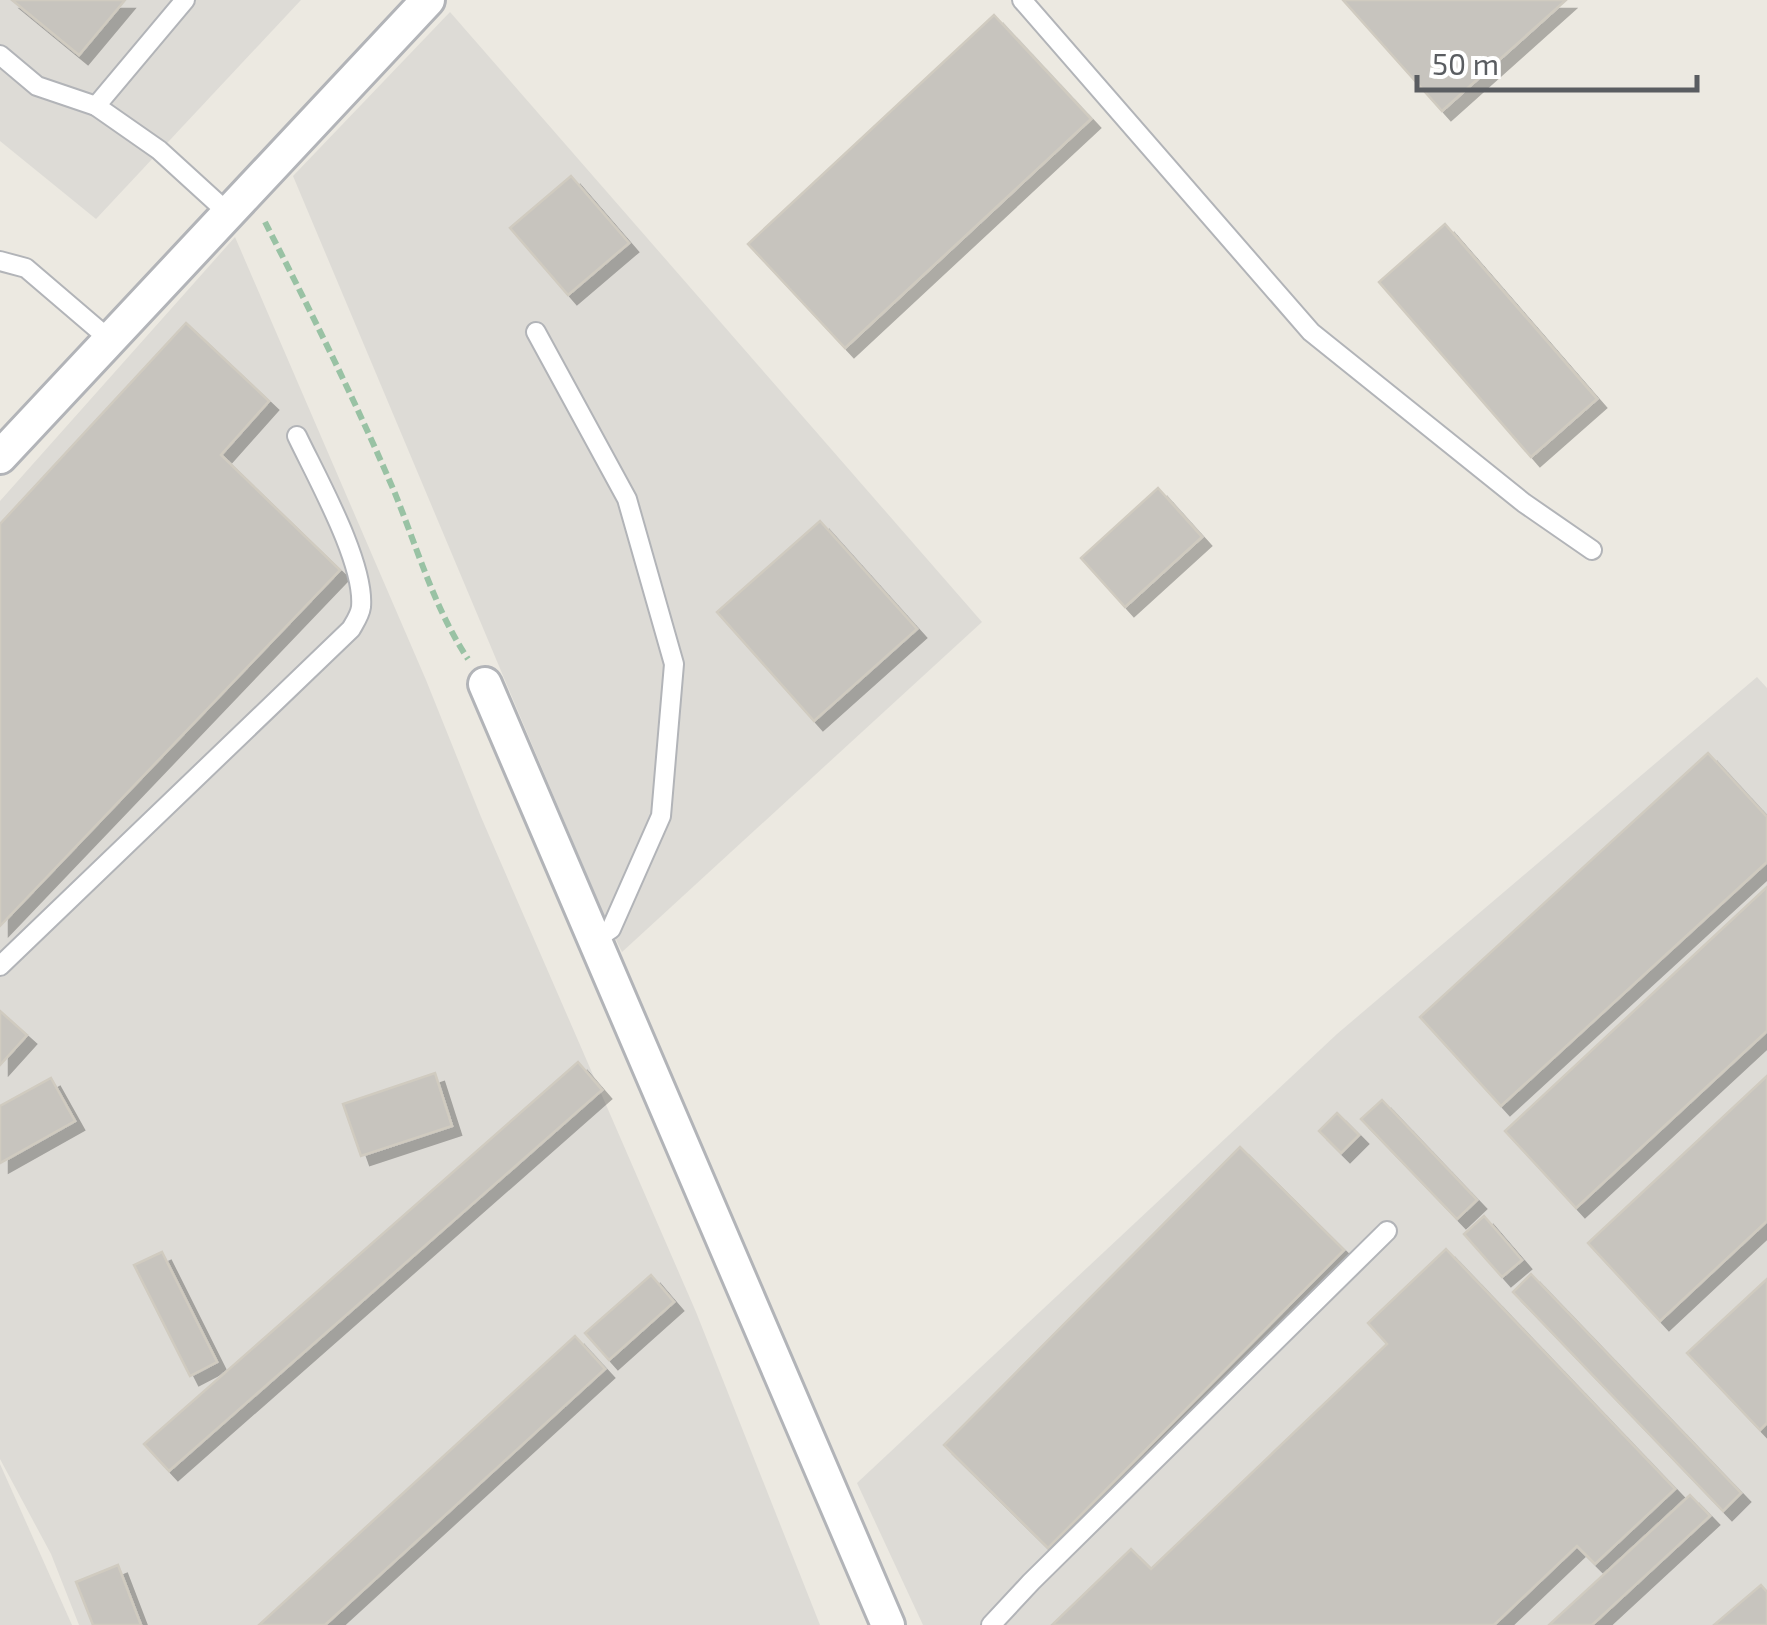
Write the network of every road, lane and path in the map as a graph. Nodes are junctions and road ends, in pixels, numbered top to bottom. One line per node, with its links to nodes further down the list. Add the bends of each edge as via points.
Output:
1 (186, 0): 5 (lane)
2 (428, 0): 6 (street)
3 (1022, 0): 12 (lane, via 1312,332)
4 (0, 55): 5 (lane, via 37,86)
5 (96, 106): 6 (lane)
6 (238, 201): 9 (street); 13 (path, via 309,307 453,636)
7 (0, 261): 9 (lane, via 26,268)
8 (536, 332): 14 (lane, via 627,500 674,664 661,816 612,929)
9 (109, 339): 11 (street)
10 (297, 436): 15 (lane, via 354,558 361,611 351,629)
11 (0, 457)
12 (1592, 550)
13 (485, 684): 14 (street)
14 (593, 941): 17 (street)
15 (0, 966)
16 (1387, 1231): 18 (lane)
17 (888, 1625)
18 (991, 1625)

